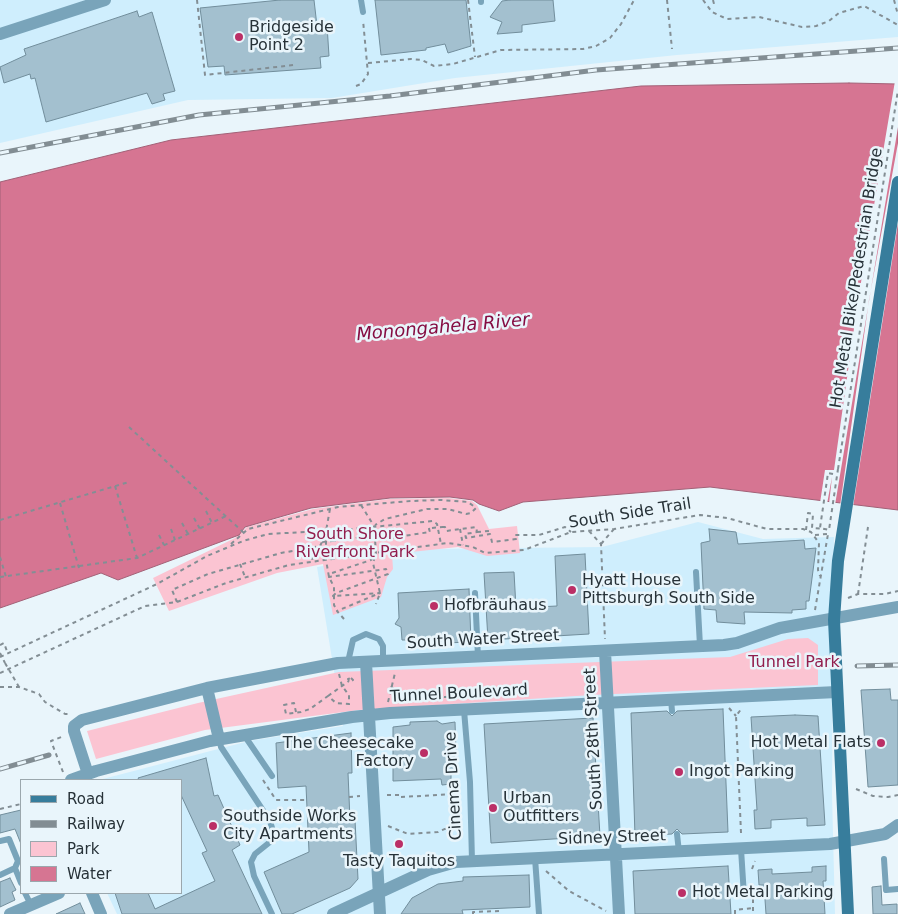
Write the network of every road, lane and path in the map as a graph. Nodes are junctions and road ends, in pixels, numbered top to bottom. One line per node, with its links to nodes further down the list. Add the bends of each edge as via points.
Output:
1 (105, 0): 14 (street)
2 (197, 0): 18 (path, via 204,74)
3 (362, 0): 11 (lane)
4 (468, 0): 16 (path)
5 (634, 0): 16 (path, via 610,38 596,46 501,50)
6 (667, 0): 15 (path)
7 (703, 0): 13 (path, via 712,12 727,19 758,17 809,27 864,6)
8 (713, 0): 10 (path, via 714,4)
9 (894, 0): 12 (path)
10 (717, 3)
11 (363, 12): 17 (path)
12 (898, 15)
13 (898, 25)
14 (0, 34)
15 (672, 49)
16 (475, 57): 17 (path, via 434,66 411,58)
17 (368, 63): 19 (path, via 366,80)
18 (294, 64)
19 (356, 86)
20 (898, 90): 23 (path, Hot Metal Bike/Pedestrian Bridge, bridge, via 829,530 820,528 828,473)
21 (898, 182): 88 (main road, via 842,533)
22 (129, 426): 30 (path)
23 (833, 474)
24 (129, 482): 25 (path)
25 (116, 486): 26 (path); 61 (path)
26 (60, 503): 32 (path); 65 (path)
27 (361, 505): 28 (path); 35 (path); 35 (path, via 441,500 468,502 476,508 466,514 448,509 427,509 385,519)
28 (330, 509): 43 (path); 56 (path, via 248,529)
29 (206, 511): 34 (path)
30 (226, 516): 34 (path); 47 (path)
31 (194, 518): 38 (path)
32 (0, 520)
33 (182, 523): 48 (path)
34 (212, 523): 38 (path)
35 (374, 526): 43 (path); 53 (path, via 433,521 437,524); 59 (path)
36 (868, 527): 77 (path)
37 (171, 529): 52 (path)
38 (200, 529): 48 (path)
39 (460, 529): 45 (path, via 476,527); 57 (path); 58 (path, bridge, via 446,530 442,527 429,529 430,532 383,538 382,534 332,540)
40 (614, 529): 41 (path, South Side Trail, via 700,515 727,518 767,529); 44 (path, South Side Trail); 54 (path)
41 (806, 530): 42 (path, via 808,513 813,514 811,526); 51 (path, South Side Trail)
42 (825, 530)
43 (326, 531): 56 (path, via 268,534); 62 (path)
44 (589, 531): 46 (path, South Side Trail); 54 (path)
45 (477, 532): 49 (path, via 489,531); 49 (path, via 465,534 466,538)
46 (572, 532): 49 (path, via 565,527 540,535 515,535 516,539 492,542); 57 (path, South Side Trail, via 524,550 486,553)
47 (244, 533)
48 (188, 534): 52 (path)
49 (490, 534)
50 (159, 535): 55 (path)
51 (815, 535): 68 (path, via 820,547); 68 (path, via 827,534)
52 (175, 540): 55 (path)
53 (441, 544): 57 (path, South Side Trail); 59 (path, South Side Trail)
54 (601, 544): 90 (path)
55 (164, 545): 61 (path)
56 (229, 545): 93 (path, via 157,584)
57 (463, 546)
58 (310, 548): 63 (path); 64 (path)
59 (376, 553): 62 (path, South Side Trail); 66 (path, via 373,563); 72 (path, via 370,560 332,573)
60 (0, 557): 70 (path)
61 (137, 558): 65 (path)
62 (326, 560): 63 (path, South Side Trail); 72 (path)
63 (313, 562): 71 (path, South Side Trail)
64 (240, 564): 71 (path); 80 (path, via 172,590)
65 (79, 568): 70 (path)
66 (376, 572): 72 (path); 73 (path); 73 (path, via 386,570 388,574)
67 (696, 572): 91 (lane)
68 (820, 576): 81 (path)
69 (0, 577): 70 (path)
70 (6, 577)
71 (245, 577): 80 (path, South Side Trail)
72 (329, 577): 78 (path, via 334,587)
73 (377, 578): 75 (path); 78 (path)
74 (898, 591): 77 (path)
75 (380, 592): 78 (path); 83 (path); 85 (path)
76 (475, 593): 95 (lane)
77 (858, 594): 79 (path)
78 (333, 596): 85 (path)
79 (851, 598)
80 (177, 602): 100 (path, South Side Trail, via 145,606)
81 (818, 602): 82 (path); 86 (path)
82 (823, 602)
83 (376, 604)
84 (898, 608): 88 (street, South Water Street)
85 (337, 611): 87 (path)
86 (814, 614)
87 (344, 619)
88 (834, 620): 91 (street, South Water Street, via 780,628 737,643); 108 (main road)
89 (0, 645): 93 (path, via 4,644)
90 (606, 646): 91 (street, South Water Street); 95 (street, South Water Street); 111 (street, South 28th Street)
91 (700, 646)
92 (0, 652): 100 (path, bridge)
93 (8, 654): 94 (path)
94 (0, 657)
95 (478, 657): 96 (street, South Water Street)
96 (384, 661): 97 (street, South Water Street); 98 (lane, via 379,639 366,634 353,640)
97 (366, 662): 98 (street, South Water Street); 119 (street)
98 (343, 666): 103 (path); 107 (street, South Water Street)
99 (395, 668): 104 (path)
100 (8, 669): 101 (path, South Side Trail); 106 (path)
101 (0, 674)
102 (349, 681): 103 (path)
103 (342, 686): 109 (path); 112 (path, via 349,695)
104 (391, 686): 110 (path, via 396,692 446,697 473,695); 113 (path)
105 (0, 687): 106 (path)
106 (19, 687): 121 (path, via 39,694 45,702 65,714 72,714)
107 (207, 688): 121 (street, South Water Street, via 82,720); 123 (street)
108 (837, 692): 111 (street, Tunnel Boulevard, via 671,705); 140 (main road)
109 (328, 696): 112 (path, via 336,703); 118 (path, via 310,709)
110 (473, 700)
111 (608, 703): 117 (street, Tunnel Boulevard); 144 (street, South 28th Street)
112 (349, 704): 116 (path)
113 (388, 704)
114 (745, 705): 120 (path)
115 (728, 706): 120 (path)
116 (349, 708)
117 (464, 710): 119 (street, Tunnel Boulevard); 147 (lane, Cinema Drive)
118 (296, 712): 118 (path, via 286,714 284,705 294,703)
119 (369, 715): 122 (street, Tunnel Boulevard); 153 (street)
120 (736, 716): 138 (path)
121 (71, 726): 124 (street); 126 (path, via 51,740)
122 (244, 735): 123 (street, Tunnel Boulevard); 125 (lane)
123 (219, 739): 124 (street, Tunnel Boulevard); 164 (lane, via 221,747 270,821 273,831 270,842 254,854 250,862)
124 (88, 774): 126 (street, Tunnel Boulevard)
125 (272, 776)
126 (67, 777)
127 (856, 788): 130 (path, via 873,796)
128 (456, 794): 129 (path)
129 (387, 795)
130 (898, 795)
131 (360, 796): 132 (path)
132 (349, 797)
133 (20, 804): 134 (path)
134 (0, 809)
135 (458, 823): 137 (path, via 438,832 408,834)
136 (898, 825): 140 (street, Sidney Street, via 885,834)
137 (388, 826)
138 (741, 833)
139 (677, 834): 143 (lane)
140 (844, 841): 142 (street, Sidney Street); 171 (main road)
141 (0, 842): 148 (lane, via 9,839 18,861)
142 (741, 849): 143 (street, Sidney Street); 157 (lane)
143 (679, 852): 144 (street, Sidney Street)
144 (616, 854): 145 (street, Sidney Street); 169 (street, South 28th Street)
145 (535, 857): 147 (street, Sidney Street); 168 (lane)
146 (884, 859): 152 (lane, via 886,890)
147 (472, 861): 153 (street, Sidney Street, via 428,870)
148 (15, 868): 150 (lane); 151 (lane)
149 (546, 871): 161 (path, via 570,891)
150 (0, 875)
151 (20, 880)
152 (898, 889)
153 (378, 893): 165 (street, Sidney Street); 166 (street)
154 (25, 894): 158 (lane)
155 (57, 894): 158 (street)
156 (92, 894): 163 (street)
157 (744, 896)
158 (30, 905): 162 (street)
159 (753, 908): 170 (path, via 735,910)
160 (499, 911): 167 (path)
161 (606, 911)
162 (10, 914)
163 (101, 914)
164 (272, 914)
165 (333, 914)
166 (380, 914)
167 (473, 914)
168 (539, 914)
169 (619, 914)
170 (735, 914)
171 (848, 914)

